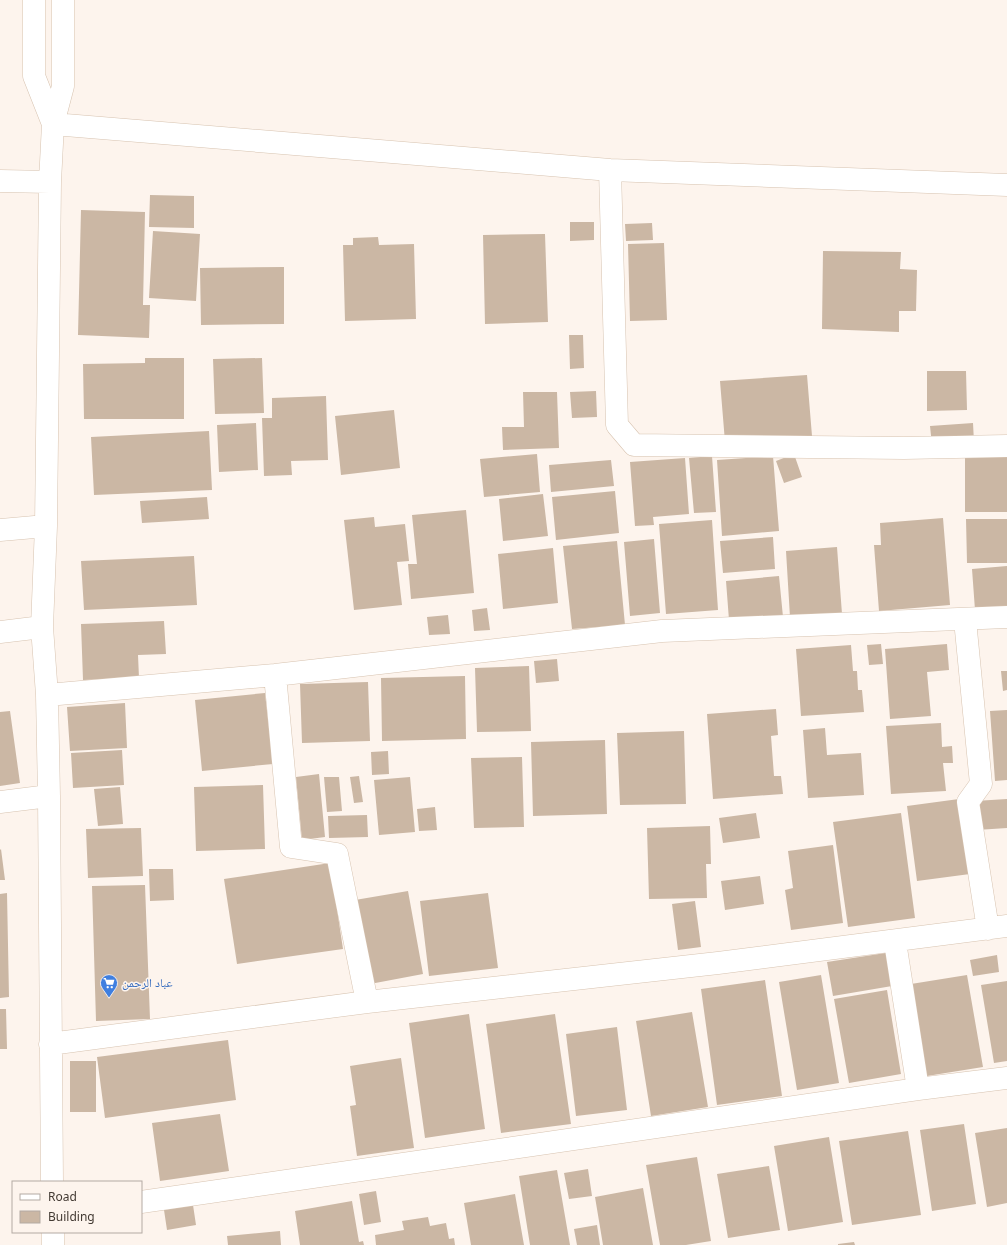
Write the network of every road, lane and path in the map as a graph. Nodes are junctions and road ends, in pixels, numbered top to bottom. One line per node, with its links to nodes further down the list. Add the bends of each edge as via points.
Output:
1 (34, 0): 3 (street, via 34,76)
2 (63, 0): 3 (street, via 63,86)
3 (53, 124): 4 (street); 6 (street)
4 (610, 170): 7 (street); 8 (street, via 617,425 634,445 904,448)
5 (0, 181): 6 (street)
6 (50, 182): 9 (street)
7 (1007, 186)
8 (1007, 446)
9 (46, 526): 10 (street); 13 (street)
10 (0, 530)
11 (1007, 618): 12 (street)
12 (965, 620): 15 (street, via 662,631); 19 (street, via 981,784 968,802)
13 (42, 627): 14 (street); 16 (street)
14 (0, 632)
15 (275, 675): 16 (street); 21 (street, via 291,847 337,854)
16 (47, 696): 17 (street)
17 (49, 796): 18 (street); 22 (street)
18 (0, 802)
19 (997, 928): 20 (street)
20 (895, 942): 21 (street); 24 (street)
21 (367, 1002): 22 (street)
22 (50, 1044): 25 (street)
23 (1007, 1078): 24 (street)
24 (918, 1089): 26 (street)
25 (52, 1181)
26 (142, 1202)
27 (53, 1233): 28 (street)
28 (53, 1245)

